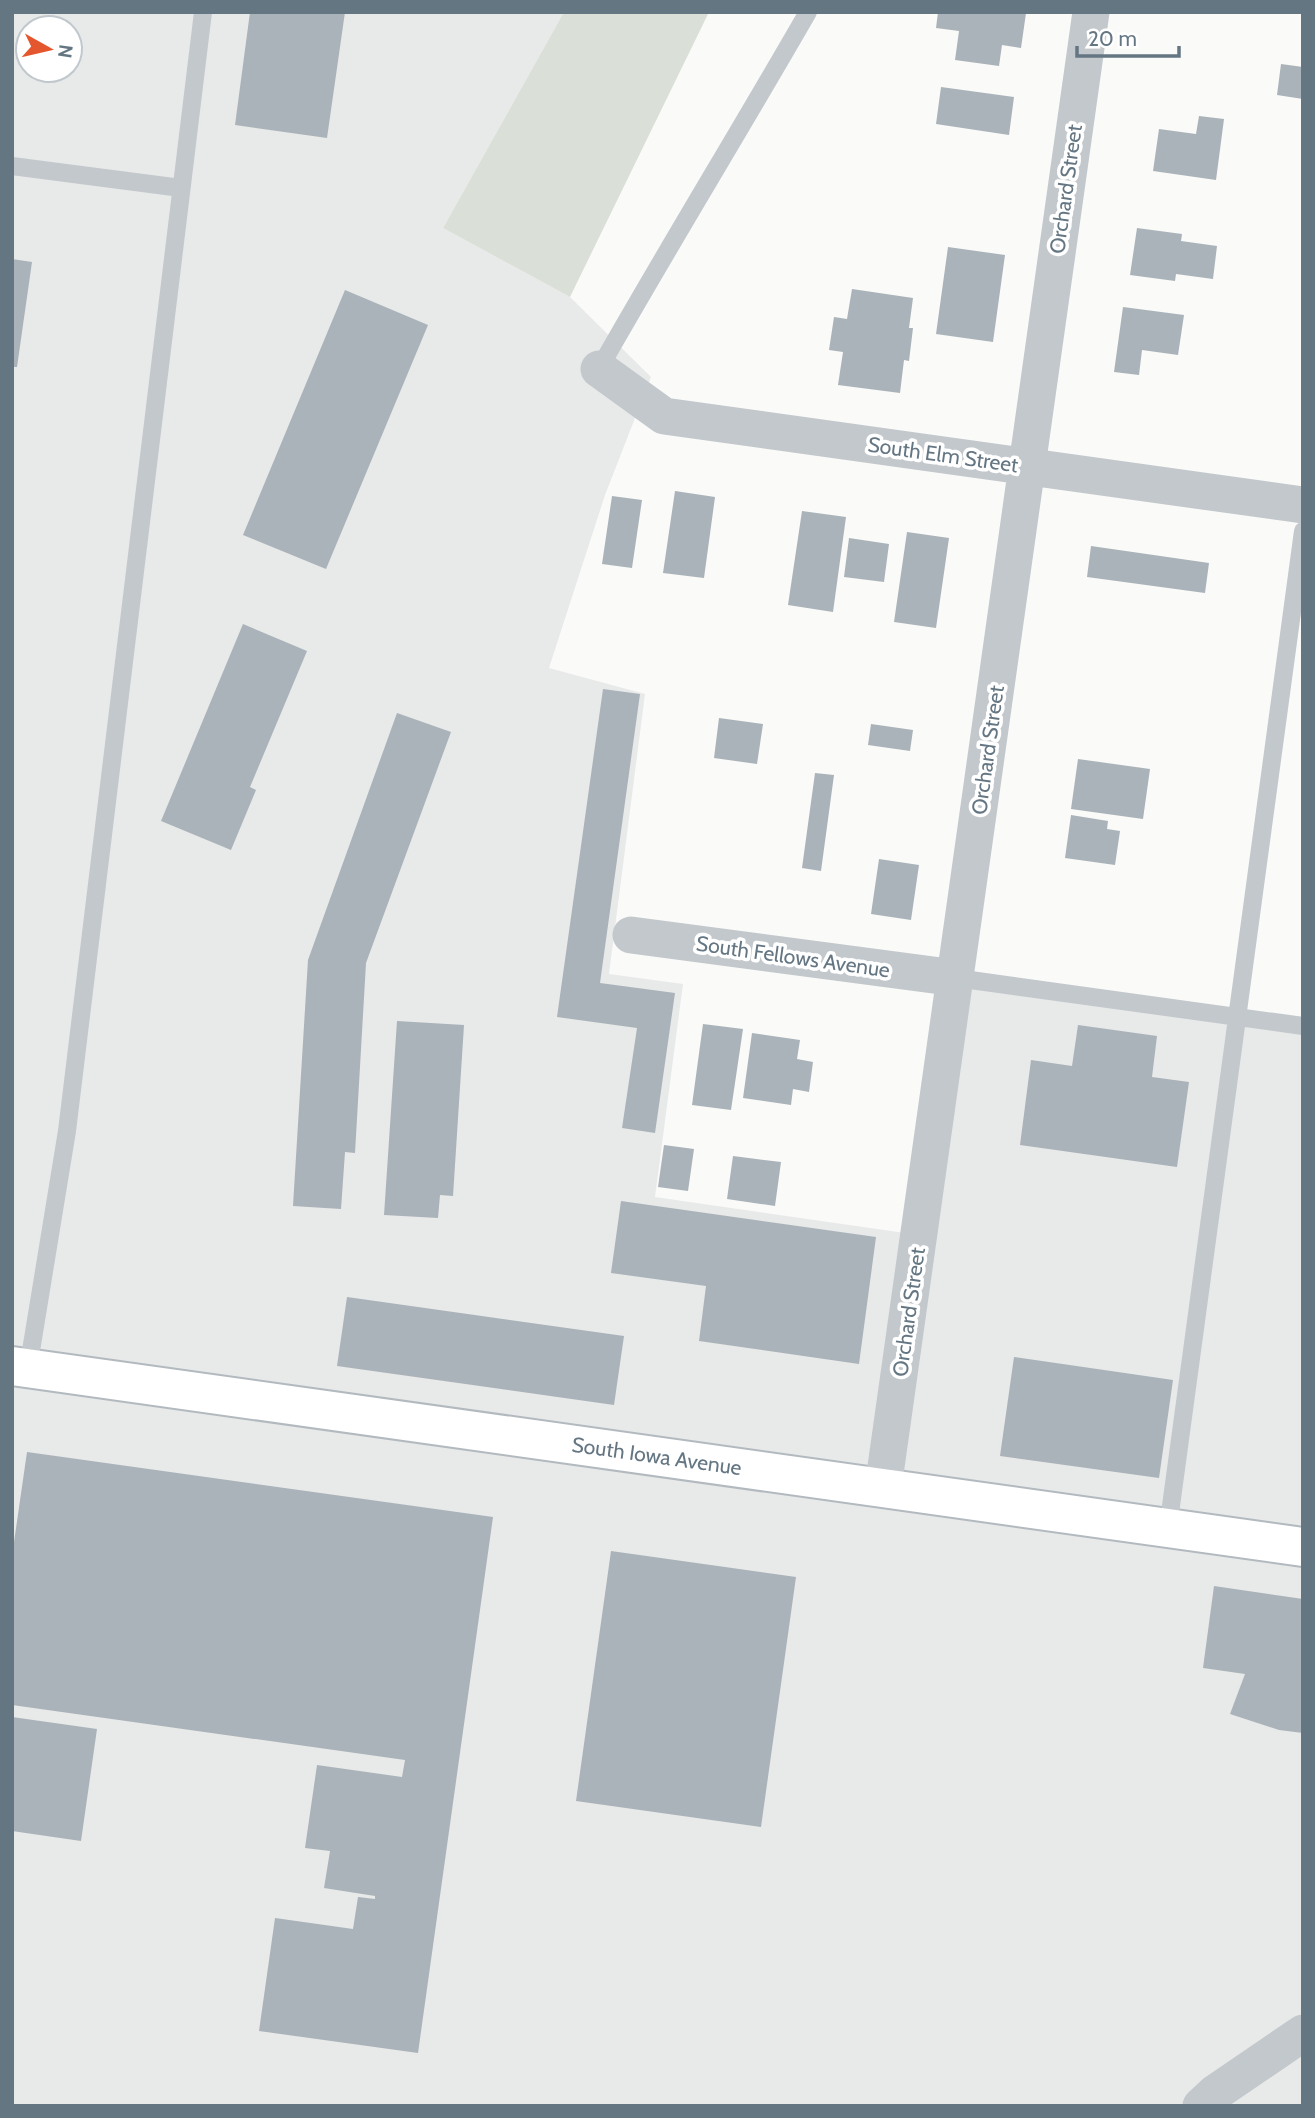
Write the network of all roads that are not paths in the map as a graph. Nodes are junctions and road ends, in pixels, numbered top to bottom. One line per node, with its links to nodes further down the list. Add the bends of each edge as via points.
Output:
1 (203, 12): 5 (lane)
2 (808, 12): 6 (lane)
3 (1091, 12): 7 (street, Orchard Street)
4 (12, 166): 5 (lane)
5 (181, 188): 14 (lane, via 67,1131)
6 (598, 369): 7 (street, South Elm Street, via 664,416)
7 (1028, 467): 8 (street, South Elm Street); 11 (street, Orchard Street)
8 (1303, 505)
9 (1303, 531): 12 (lane)
10 (631, 935): 11 (street, South Fellows Avenue)
11 (956, 978): 12 (lane); 15 (street, Orchard Street)
12 (1238, 1016): 13 (lane); 16 (lane)
13 (1303, 1026)
14 (20, 1368): 15 (main road, South Iowa Avenue)
15 (883, 1489): 16 (main road, South Iowa Avenue)
16 (1168, 1528): 17 (main road, South Iowa Avenue)
17 (1303, 1547)
18 (1303, 2033): 19 (street)
19 (1201, 2106)

